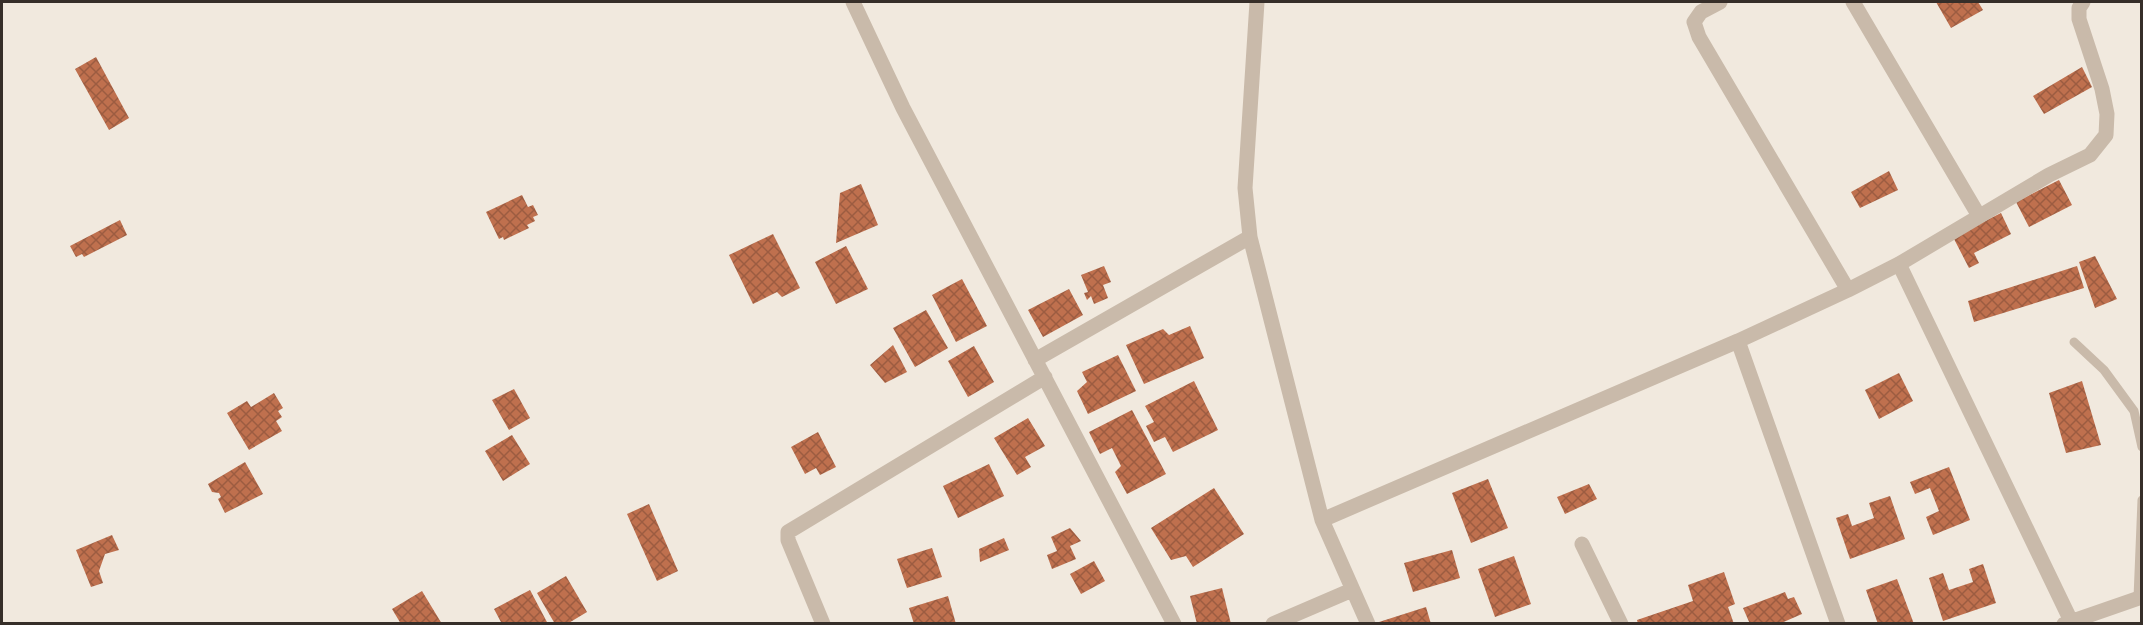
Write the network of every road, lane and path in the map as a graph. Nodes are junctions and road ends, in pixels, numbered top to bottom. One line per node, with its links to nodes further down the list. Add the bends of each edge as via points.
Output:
1 (853, 2): 12 (street, via 903,108)
2 (1257, 2): 7 (street, via 1245,188)
3 (1720, 2): 9 (street, via 1701,12 1694,22 1699,37)
4 (1853, 2): 6 (street)
5 (2083, 2): 6 (street, via 2079,19 2102,89 2106,135 2090,155)
6 (1979, 216): 8 (street)
7 (1251, 237): 12 (street); 16 (street)
8 (1899, 264): 9 (street); 21 (street)
9 (1848, 290): 10 (street)
10 (1738, 341): 16 (street); 27 (street)
11 (2074, 342): 14 (lane, via 2104,370 2134,411)
12 (1035, 360): 13 (street)
13 (1045, 377): 22 (street, via 788,532); 23 (street)
14 (2142, 447)
15 (2142, 500): 19 (lane)
16 (1322, 520): 18 (street)
17 (1582, 544): 26 (street)
18 (1352, 590): 24 (street); 25 (street)
19 (2140, 597): 20 (street)
20 (2093, 614): 21 (street); 28 (street)
21 (2067, 622)
22 (823, 624)
23 (1174, 624)
24 (1273, 624)
25 (1368, 624)
26 (1621, 624)
27 (1838, 624)
28 (2107, 624)

